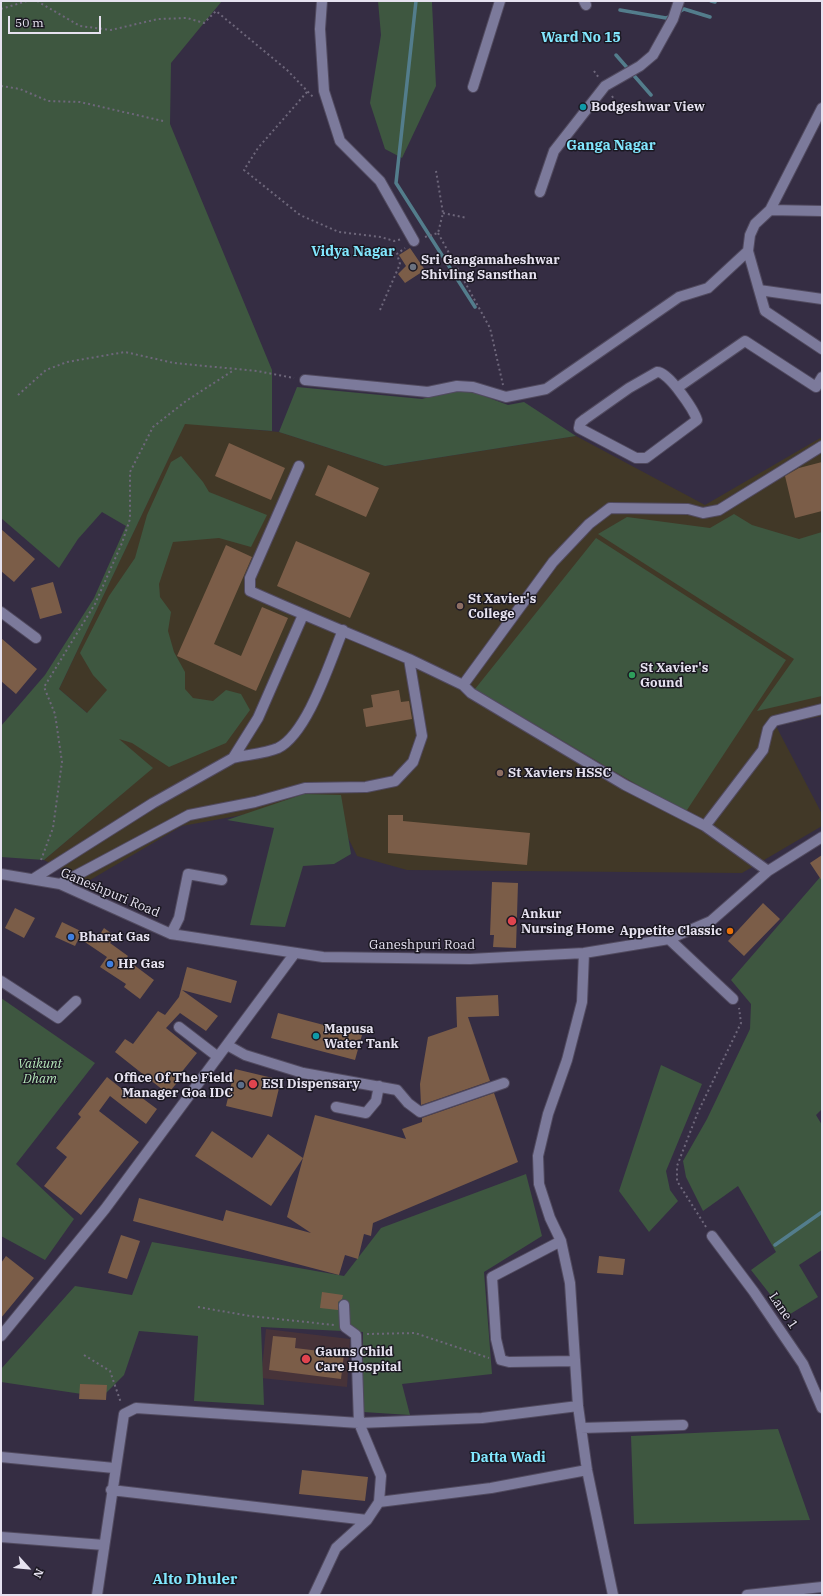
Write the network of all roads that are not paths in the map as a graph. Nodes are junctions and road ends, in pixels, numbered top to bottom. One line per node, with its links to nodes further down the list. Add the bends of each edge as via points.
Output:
1 (322, 1): 9 (street, via 320,29 324,91 340,141 380,181)
2 (500, 1): 4 (street)
3 (679, 1): 6 (street, via 673,19 653,55 640,66 605,86 554,151)
4 (473, 87)
5 (822, 109): 7 (street)
6 (540, 192)
7 (770, 210): 8 (street); 10 (street, via 755,224)
8 (822, 211)
9 (413, 239)
10 (748, 251): 11 (street); 15 (street, via 708,288 679,298 546,389 506,396 474,387 457,386 428,392)
11 (759, 290): 12 (street); 13 (street, via 765,311)
12 (822, 299)
13 (822, 349)
14 (822, 378): 16 (street, via 816,386 745,341)
15 (305, 380)
16 (677, 388): 16 (street, via 697,420 646,458 636,458 579,428 585,418 657,372 666,374)
17 (822, 446): 24 (street, via 719,510 703,513 688,510 610,508 589,524 553,562)
18 (300, 466): 20 (street, via 250,578 250,591)
19 (1, 612): 22 (street)
20 (303, 615): 21 (street); 26 (street, via 258,718)
21 (343, 630): 23 (street); 26 (street, via 306,717 294,736 278,748)
22 (36, 638)
23 (409, 660): 24 (street); 33 (street, via 422,736 413,762 395,780 366,787 305,788 256,802 189,815)
24 (463, 685): 27 (street, via 471,693 625,785)
25 (822, 709): 27 (street, via 774,720 768,729 763,750)
26 (233, 758): 31 (street, via 153,804)
27 (705, 826): 29 (street)
28 (822, 837): 29 (street, Ganeshpuri Road)
29 (768, 871): 35 (street, Ganeshpuri Road, via 711,921)
30 (1, 874): 31 (street, Ganeshpuri Road)
31 (33, 879): 33 (street, Ganeshpuri Road)
32 (222, 880): 34 (street, via 188,874 179,918)
33 (60, 884): 34 (street, Ganeshpuri Road)
34 (171, 934): 36 (street, Ganeshpuri Road)
35 (670, 939): 37 (street, Ganeshpuri Road); 39 (street)
36 (295, 953): 37 (street, Ganeshpuri Road, via 323,957 470,959); 42 (street)
37 (584, 953): 48 (street, via 582,1002 568,1060 548,1114 538,1156 539,1184)
38 (1, 981): 40 (street, via 58,1018)
39 (733, 999)
40 (76, 1001)
41 (179, 1027): 43 (street)
42 (228, 1046): 43 (street); 45 (street, via 245,1055 303,1073)
43 (218, 1057): 50 (street, via 105,1209)
44 (504, 1083): 45 (street, via 420,1112 397,1090)
45 (379, 1086): 46 (street, via 376,1101 366,1113)
46 (336, 1107)
47 (712, 1236): 53 (street, Lane 1, via 804,1364)
48 (561, 1241): 51 (street, via 570,1283); 51 (street, via 492,1277 499,1358 509,1362)
49 (344, 1305): 54 (street, via 345,1327 356,1335)
50 (1, 1336)
51 (575, 1361): 52 (street)
52 (578, 1406): 54 (street, via 482,1418); 56 (street)
53 (822, 1408)
54 (359, 1423): 58 (street, via 136,1408 124,1414); 61 (street, via 381,1476)
55 (683, 1425): 56 (street)
56 (581, 1428): 59 (street)
57 (1, 1457): 58 (street)
58 (114, 1468): 60 (street)
59 (587, 1470): 61 (street, via 491,1488); 68 (street)
60 (111, 1490): 62 (street); 64 (street)
61 (379, 1502): 62 (street)
62 (367, 1520): 67 (street, via 336,1548)
63 (1, 1537): 64 (street)
64 (104, 1545): 66 (street)
65 (822, 1587): 69 (street)
66 (97, 1595)
67 (314, 1595)
68 (613, 1595)
69 (747, 1595)

